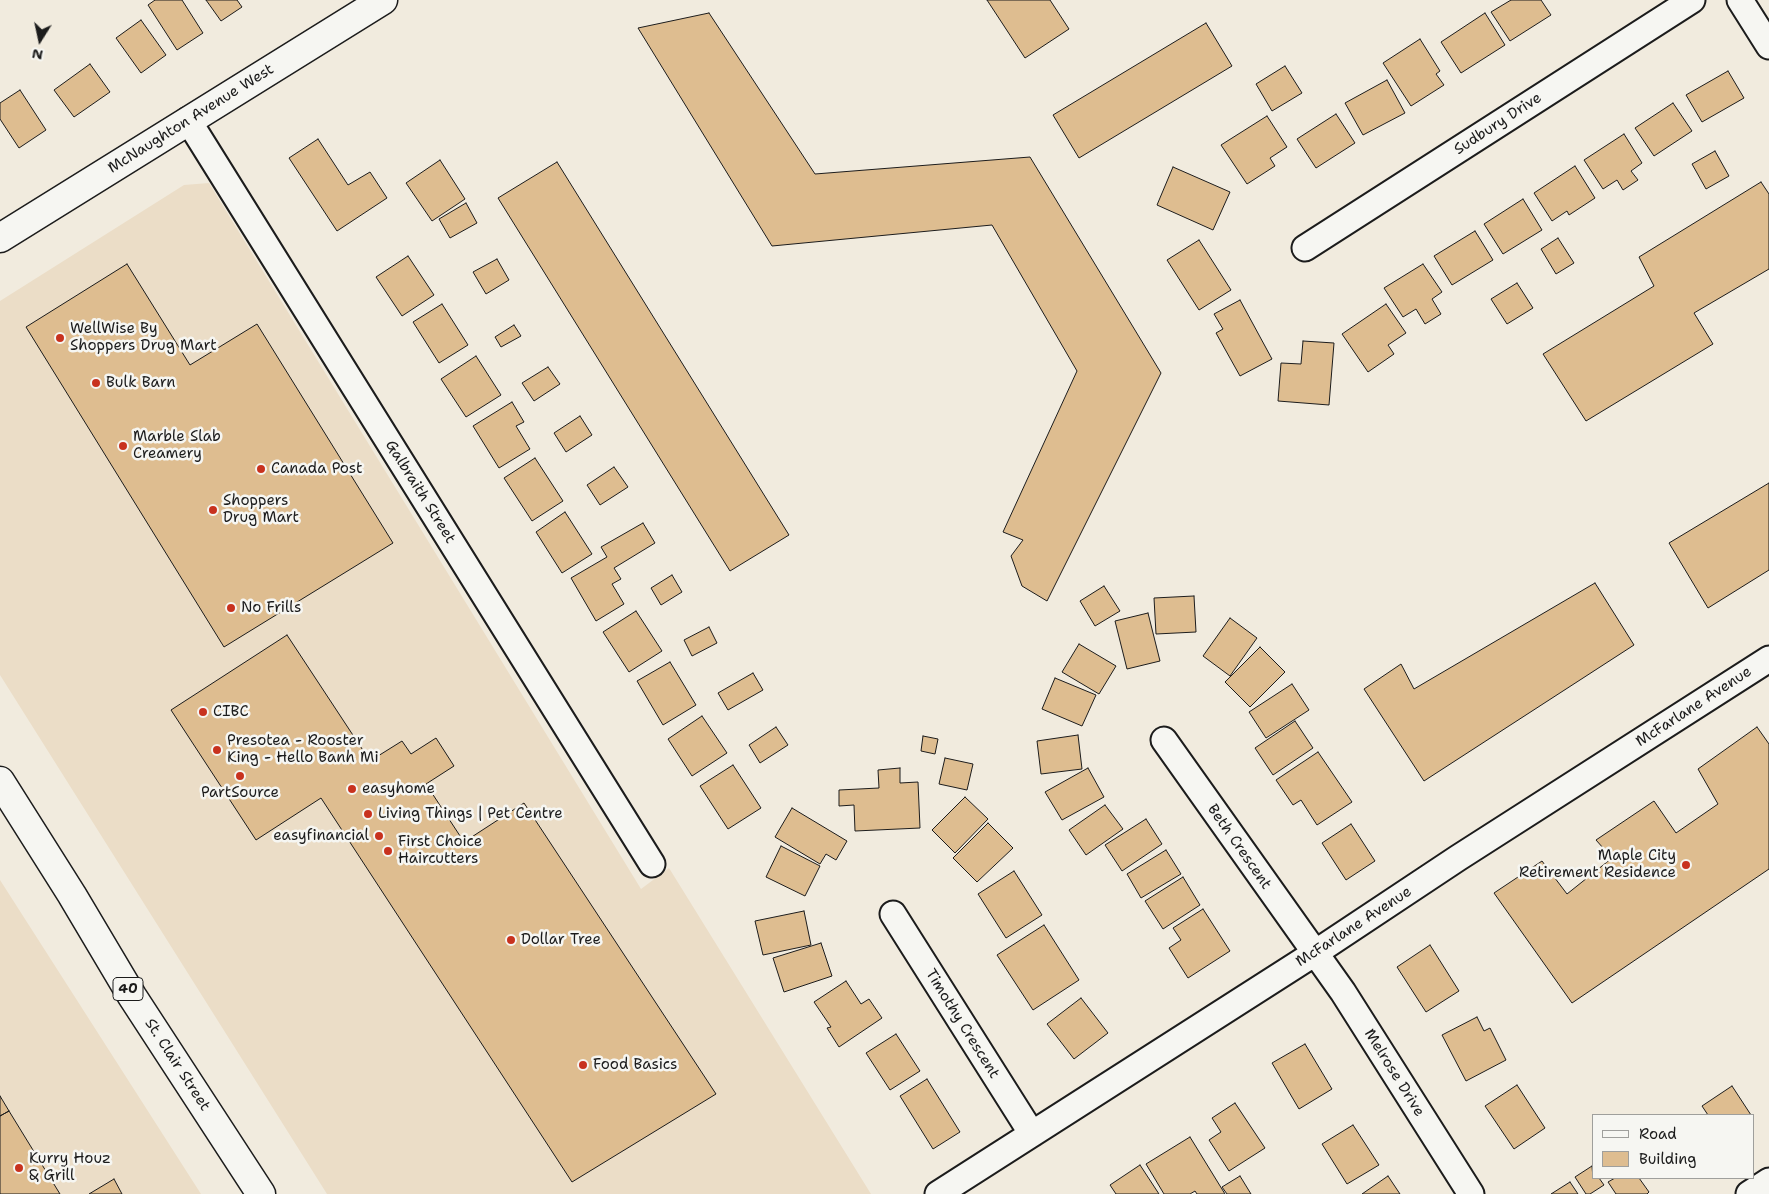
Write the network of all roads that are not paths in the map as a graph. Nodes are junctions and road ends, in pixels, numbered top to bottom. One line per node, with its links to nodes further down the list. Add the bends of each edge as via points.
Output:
1 (383, 0): 5 (main road, McNaughton Avenue West)
2 (1692, 0): 7 (street, Sudbury Drive)
3 (1740, 0): 4 (street)
4 (1769, 46)
5 (188, 120): 6 (main road, McNaughton Avenue West); 11 (street, Galbraith Street)
6 (0, 238)
7 (1305, 248)
8 (1769, 659): 13 (street, McFarlane Avenue)
9 (1164, 740): 13 (street, Beth Crescent)
10 (0, 782): 16 (main road, St. Clair Street / 40, via 132,996)
11 (652, 864)
12 (893, 914): 14 (street, Timothy Crescent)
13 (1315, 953): 14 (street, McFarlane Avenue); 18 (street, Melrose Drive)
14 (1032, 1134): 17 (street, McFarlane Avenue)
15 (1769, 1181): 19 (street)
16 (261, 1194)
17 (938, 1194)
18 (1471, 1194)
19 (1749, 1194)

